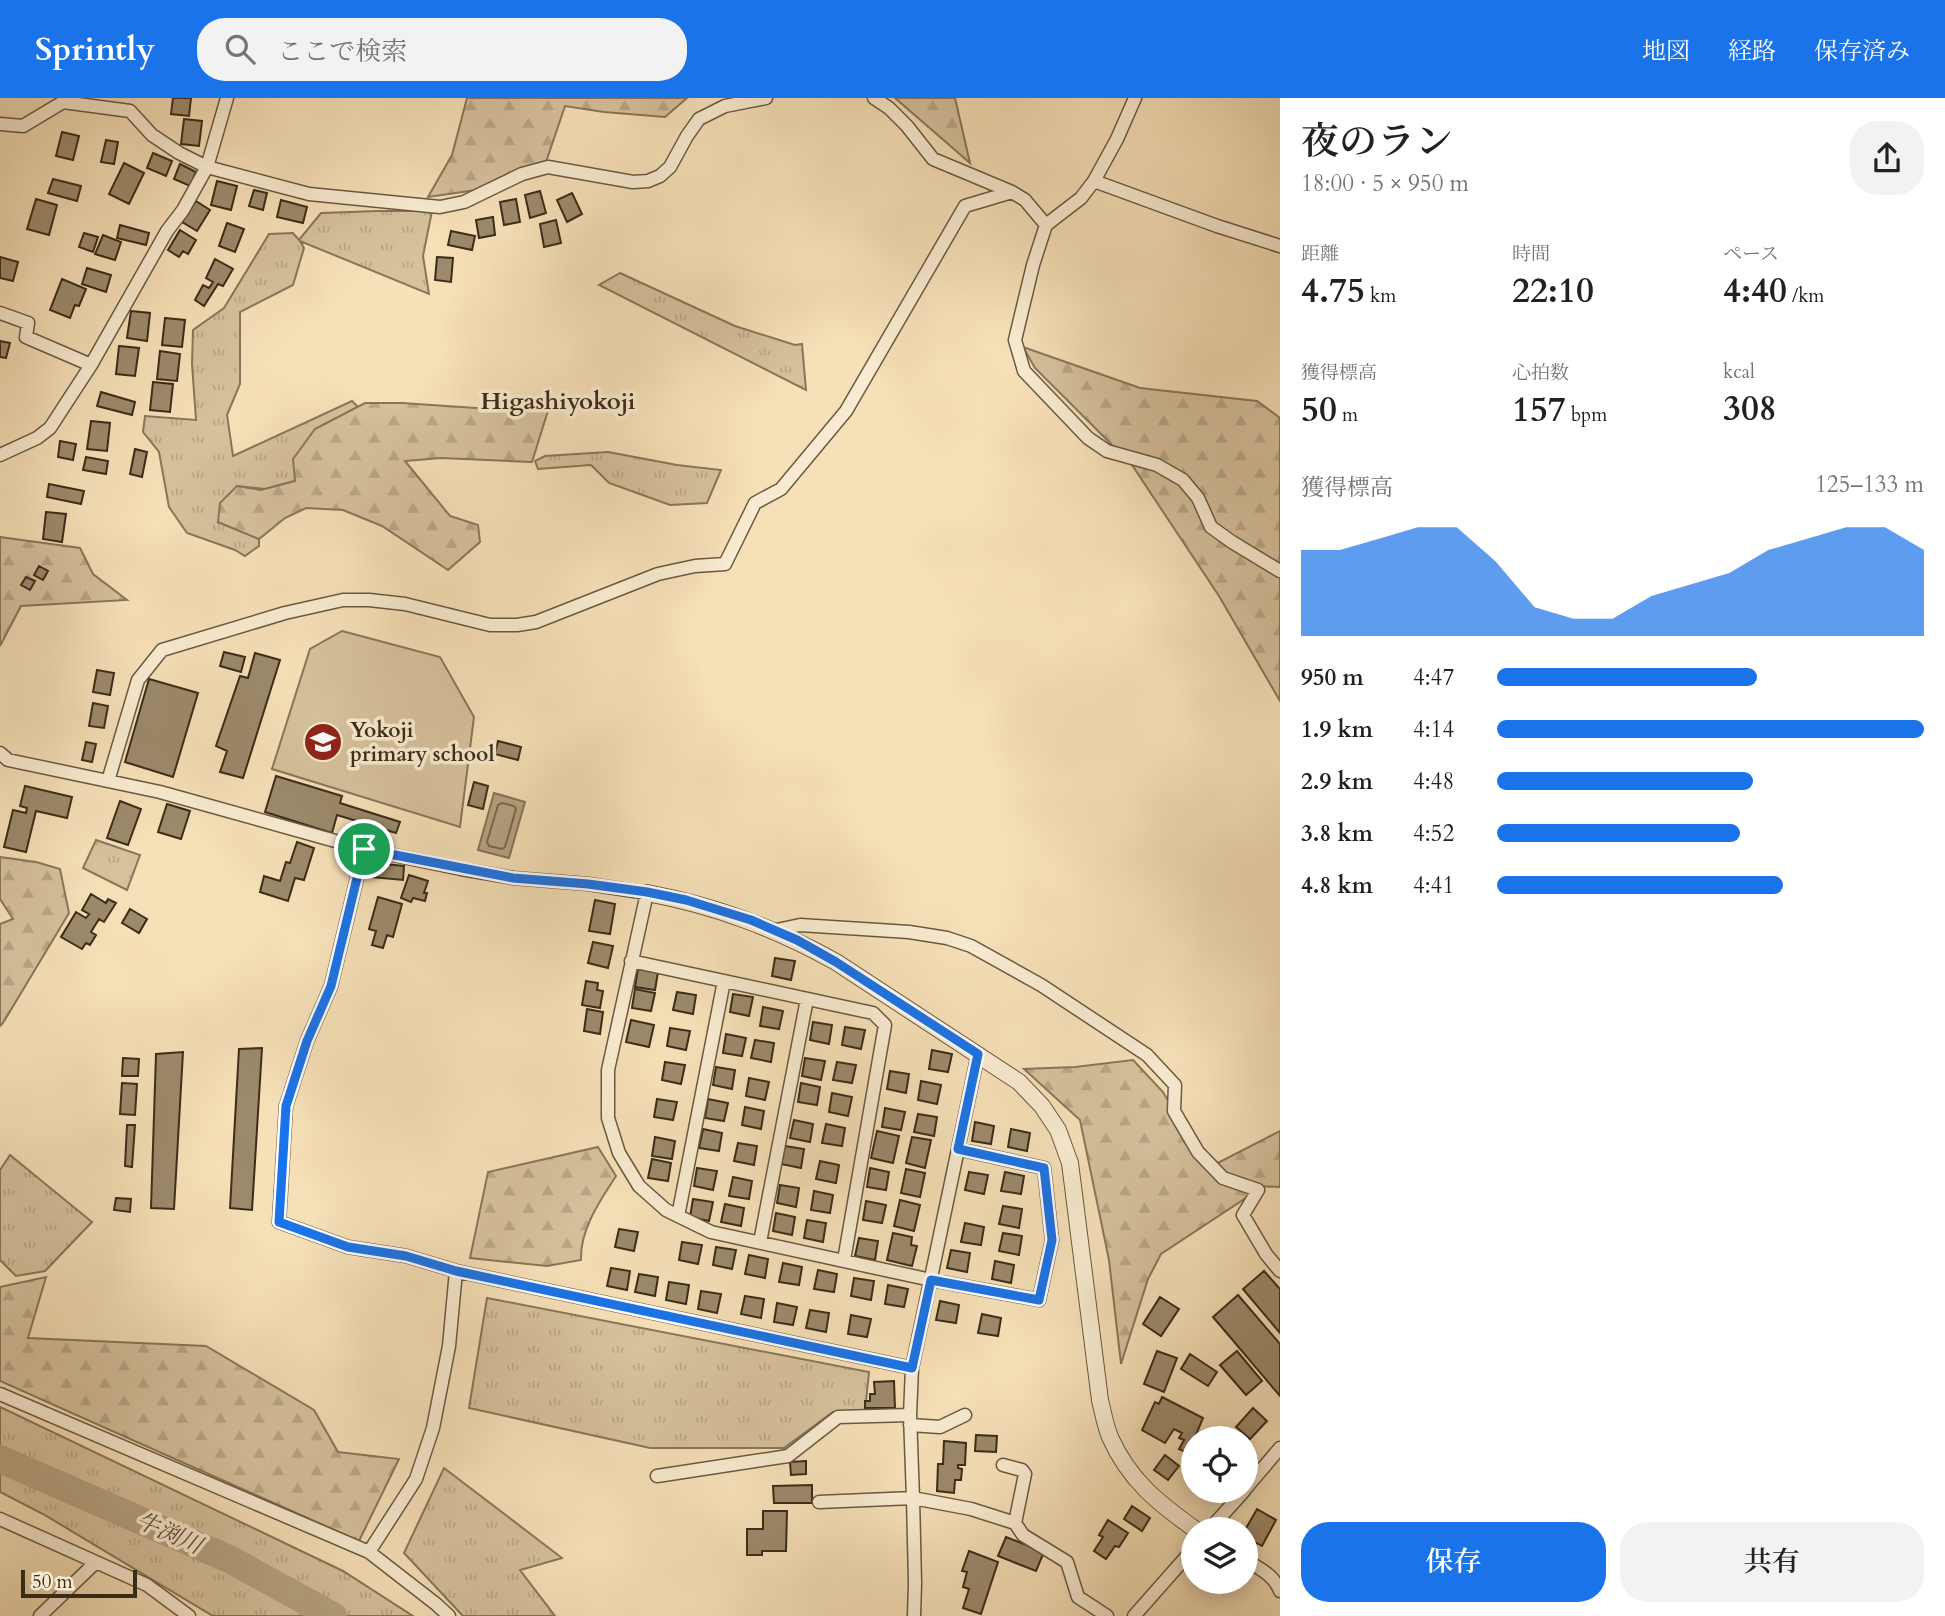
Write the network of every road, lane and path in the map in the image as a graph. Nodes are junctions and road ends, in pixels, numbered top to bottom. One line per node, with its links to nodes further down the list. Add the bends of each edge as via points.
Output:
1 (227, 98): 7 (street)
2 (766, 98): 7 (street, via 725,106 699,119 670,167 648,181 548,167 522,174 464,202 440,207 309,194)
3 (874, 98): 9 (street, via 907,126 933,159)
4 (1135, 98): 8 (street)
5 (63, 100): 6 (street, via 23,126); 7 (street, via 130,111 152,135)
6 (0, 124)
7 (206, 167): 13 (street)
8 (1094, 181): 10 (street, via 1082,198); 11 (street)
9 (1012, 192): 10 (street, via 1026,200); 17 (street, via 965,206 846,411 781,489 755,503 725,564 658,573 536,622 490,625 405,604 343,600 162,650 138,680)
10 (1046, 225): 15 (street, via 1015,340 1024,371 1088,438 1107,451 1157,465 1183,480 1198,498 1211,527)
11 (1280, 246)
12 (0, 313): 13 (street, via 28,323 26,337)
13 (91, 366): 14 (street, via 50,428)
14 (0, 455)
15 (1280, 571)
16 (0, 753): 17 (street, via 8,760)
17 (108, 781): 18 (street)
18 (364, 849): 19 (street, via 513,878); 29 (street, via 331,986 286,1106 279,1222 348,1247 406,1256)
19 (647, 892): 20 (street, via 751,920); 21 (street)
20 (772, 931): 24 (street, via 836,962); 30 (street, via 800,925 947,938 971,946 1041,985 1147,1055 1175,1085 1174,1111 1198,1152 1223,1178 1258,1190 1243,1215)
21 (631, 961): 22 (street); 26 (street, via 608,1070 608,1118 619,1153 639,1186)
22 (724, 981): 23 (street); 26 (street)
23 (807, 999): 27 (street); 28 (street, via 873,1013 885,1024)
24 (978, 1054): 25 (street); 45 (street, via 1019,1082 1058,1130 1070,1163 1100,1400 1109,1435 1141,1486)
25 (958, 1149): 31 (street); 31 (street, via 1044,1168 1052,1240 1039,1300)
26 (678, 1216): 27 (street, via 711,1232)
27 (760, 1242): 28 (street)
28 (844, 1260): 31 (street)
29 (456, 1271): 32 (street); 47 (street, via 449,1346 433,1427 416,1479)
30 (1280, 1271)
31 (931, 1280): 32 (street)
32 (912, 1368): 35 (street)
33 (0, 1394): 47 (street)
34 (965, 1415): 35 (street, via 940,1427)
35 (910, 1420): 39 (street, via 838,1417 788,1456); 40 (street)
36 (1280, 1448): 38 (street)
37 (1003, 1465): 46 (street, via 1025,1474)
38 (1258, 1474)
39 (657, 1476)
40 (913, 1499): 41 (street); 46 (street, via 971,1509); 55 (street)
41 (819, 1502)
42 (1233, 1503): 43 (street)
43 (1221, 1517)
44 (0, 1519): 48 (street)
45 (1181, 1520)
46 (1015, 1523): 56 (street, via 1023,1535 1067,1562 1077,1597)
47 (369, 1552): 54 (street)
48 (95, 1563): 52 (street); 53 (street, via 147,1585)
49 (1181, 1563): 57 (street)
50 (1258, 1567): 51 (street)
51 (1280, 1591)
52 (40, 1616)
53 (189, 1616)
54 (449, 1616)
55 (914, 1616)
56 (1107, 1616)
57 (1134, 1616)

